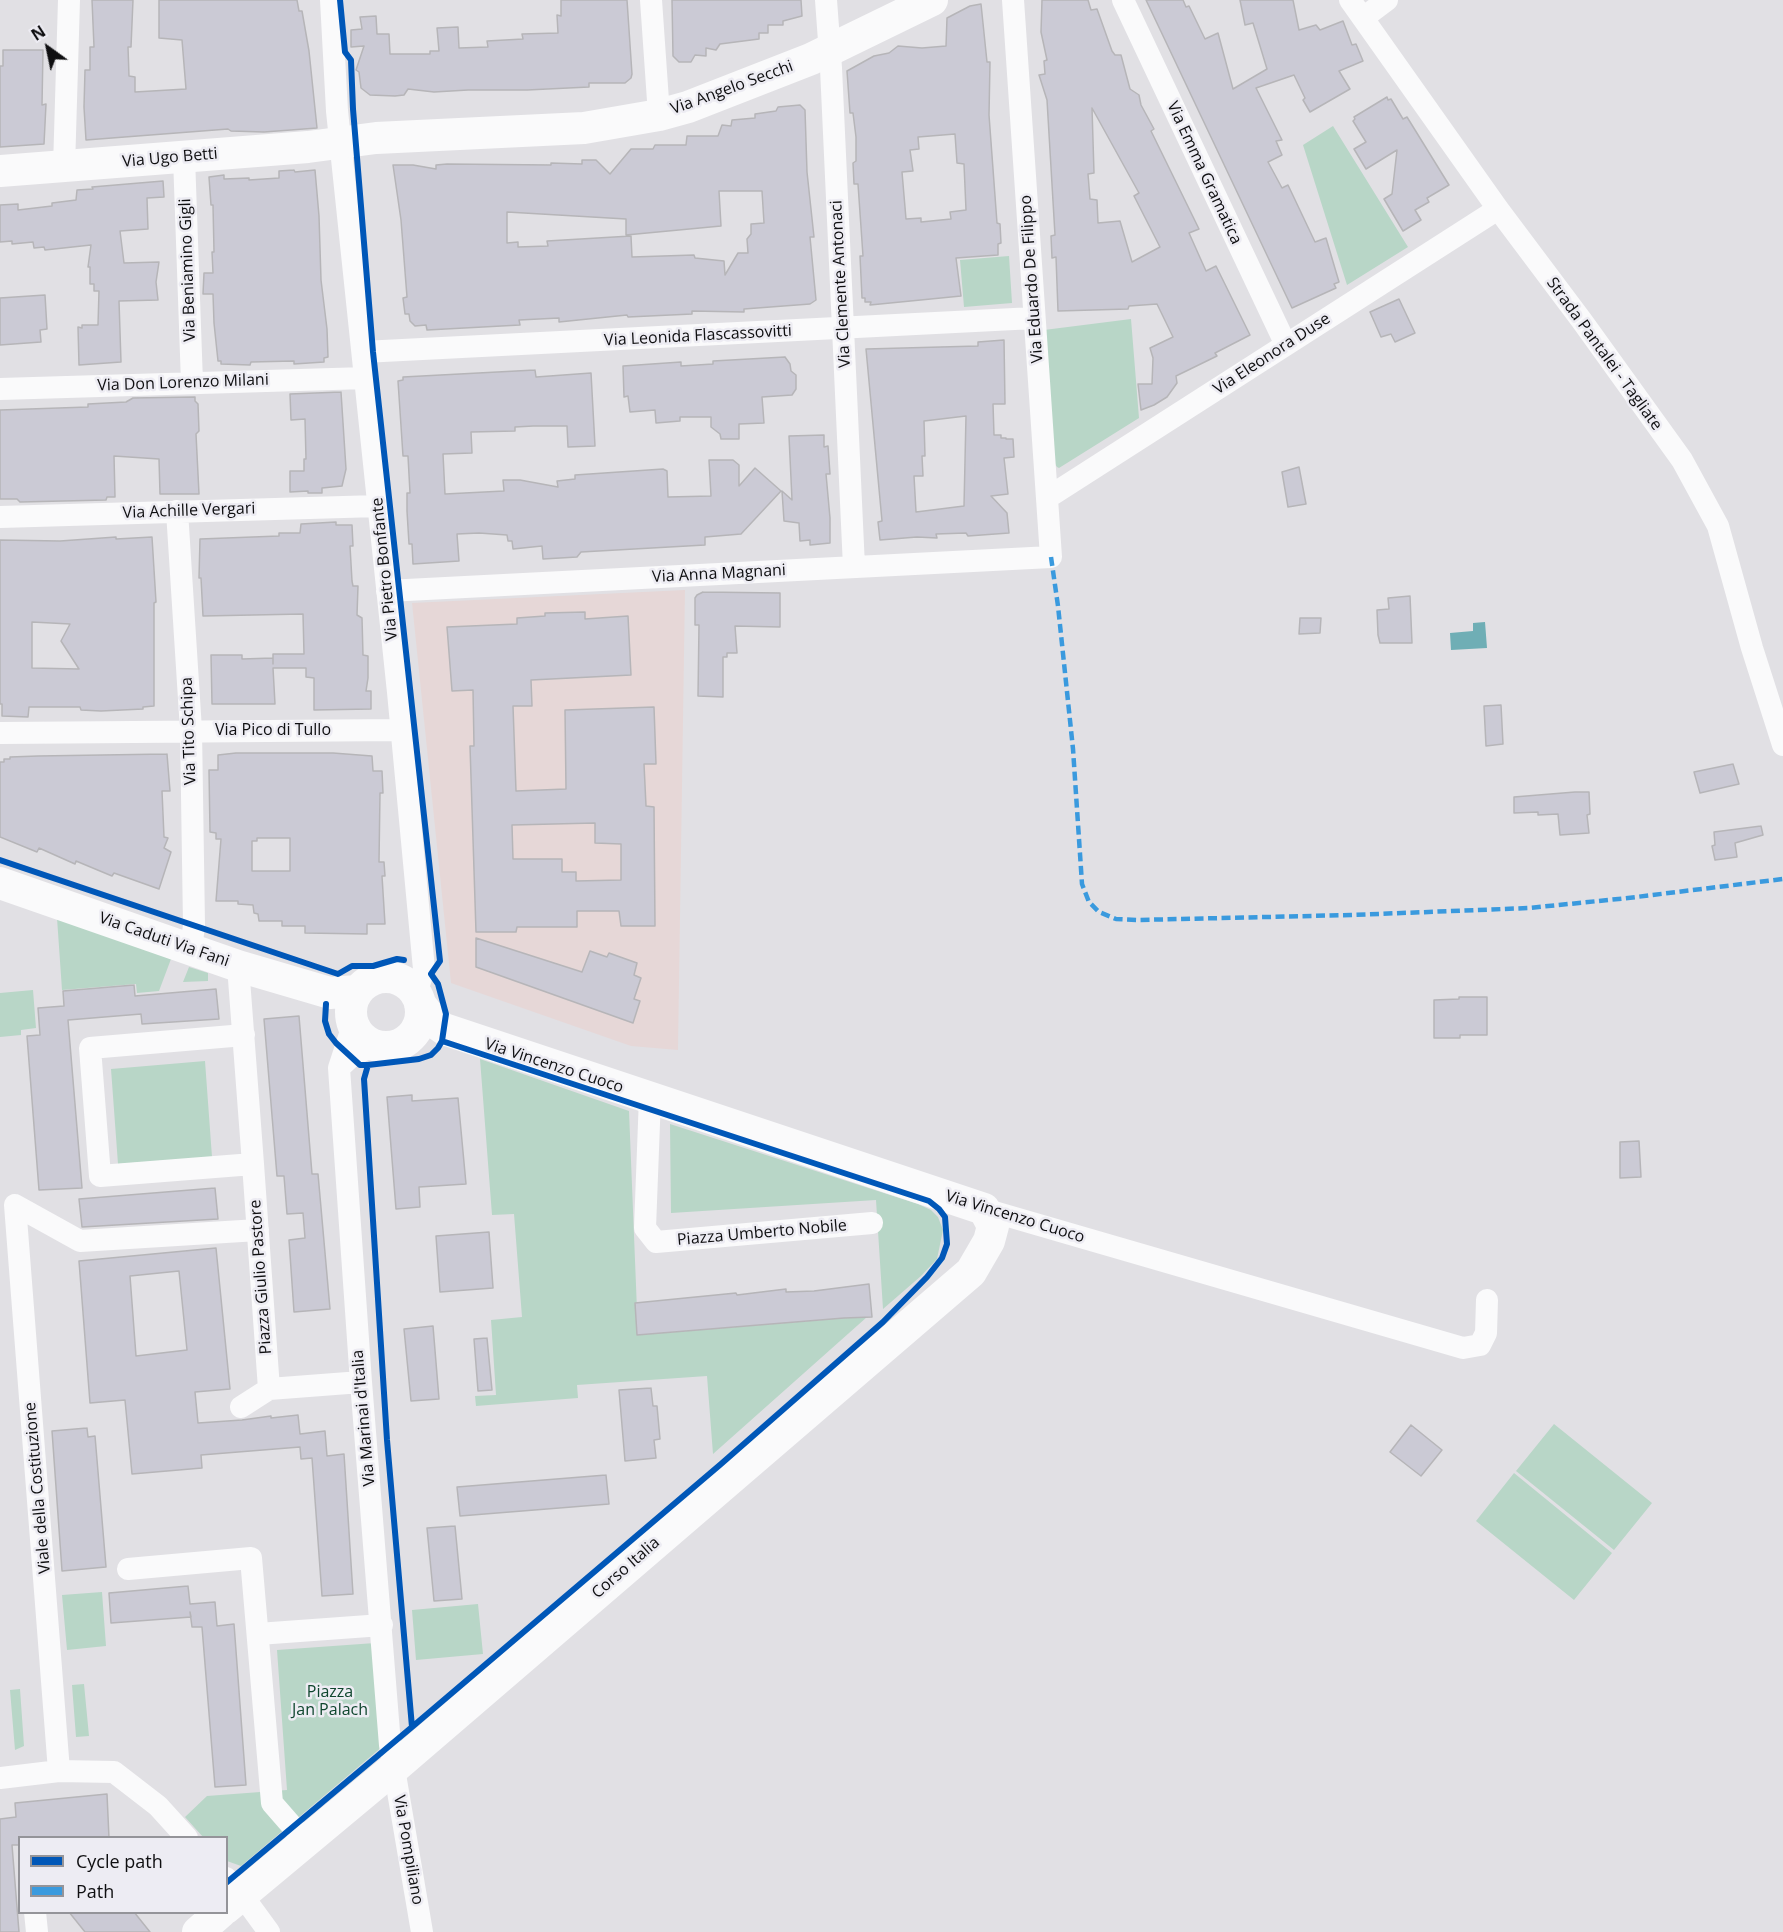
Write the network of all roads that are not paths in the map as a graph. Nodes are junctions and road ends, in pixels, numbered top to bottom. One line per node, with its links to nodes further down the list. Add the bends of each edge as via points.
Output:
1 (69, 0): 14 (street)
2 (331, 0): 12 (street, Via Pietro Bonfante)
3 (651, 0): 11 (street)
4 (826, 0): 10 (street, Via Clemente Antonaci)
5 (932, 0): 10 (street, Via Angelo Secchi)
6 (1012, 0): 17 (street, Via Eduardo De Filippo)
7 (1123, 0): 19 (street, Via Emma Gramatica)
8 (1387, 0): 9 (street)
9 (1356, 9): 16 (street, Strada Pantalei - Tagliate)
10 (830, 50): 11 (street, Via Angelo Secchi); 18 (street, Via Clemente Antonaci)
11 (659, 115): 12 (street, Via Angelo Secchi, via 584,128)
12 (340, 143): 13 (street, Via Ugo Betti); 20 (street, Via Pietro Bonfante)
13 (184, 157): 14 (street, Via Ugo Betti); 22 (street, Via Beniamino Gigli)
14 (64, 168): 15 (street, Via Ugo Betti)
15 (0, 171)
16 (1498, 209): 19 (street, Via Eleonora Duse); 34 (street, Strada Pantalei - Tagliate, via 1682,460 1718,526)
17 (1034, 318): 18 (street, Via Leonida Flascassovitti); 24 (street, Via Eduardo De Filippo)
18 (843, 329): 20 (street, Via Leonida Flascassovitti); 29 (street, Via Clemente Antonaci)
19 (1286, 345): 24 (street, Via Eleonora Duse)
20 (363, 352): 21 (street, Via Pietro Bonfante)
21 (366, 378): 22 (street, Via Don Lorenzo Milani); 25 (street, Via Pietro Bonfante)
22 (192, 383): 23 (street, Via Don Lorenzo Milani)
23 (0, 389)
24 (1047, 498): 28 (street, Via Eduardo De Filippo)
25 (378, 506): 26 (street, Via Achille Vergari); 30 (street, Via Pietro Bonfante)
26 (177, 511): 27 (street, Via Achille Vergari); 32 (street, Via Tito Schipa)
27 (0, 517)
28 (1051, 557): 29 (street, Via Anna Magnani)
29 (854, 567): 30 (street, Via Anna Magnani)
30 (387, 591): 31 (street, Via Pietro Bonfante)
31 (401, 729): 32 (street, Via Pico di Tullo); 38 (street, Via Pietro Bonfante, via 424,969)
32 (191, 730): 33 (street, Via Pico di Tullo); 36 (street, Via Tito Schipa)
33 (0, 733)
34 (1783, 745)
35 (0, 883): 36 (street, Via Caduti Via Fani)
36 (191, 951): 37 (street, Via Caduti Via Fani)
37 (238, 966): 39 (street, Via Caduti Via Fani); 41 (street, Piazza Giulio Pastore)
38 (418, 999): 39 (street, via 399,980 377,978 366,983); 40 (street, Via Vincenzo Cuoco); 42 (street, via 421,1015)
39 (348, 1006): 43 (street, via 360,1036); 44 (street, Via Marinai d'Italia)
40 (444, 1029): 42 (street, Via Vincenzo Cuoco); 45 (street, Via Vincenzo Cuoco)
41 (243, 1035): 46 (street, Piazza Giulio Pastore); 46 (street, via 90,1048 100,1176)
42 (412, 1035): 43 (street, via 404,1042)
43 (380, 1047): 44 (street, via 364,1050)
44 (339, 1068): 52 (street, Via Marinai d'Italia)
45 (650, 1097): 48 (street, Via Vincenzo Cuoco); 49 (street, Piazza Umberto Nobile, via 645,1228 656,1242)
46 (253, 1164): 50 (street, Piazza Giulio Pastore)
47 (7, 1205): 50 (street, via 80,1241); 59 (street, Viale della Costituzione)
48 (984, 1209): 51 (street, Via Vincenzo Cuoco, via 1463,1348 1480,1345 1486,1333); 58 (street, Corso Italia, via 993,1226 971,1272)
49 (872, 1223)
50 (258, 1230): 53 (street, Piazza Giulio Pastore)
51 (1487, 1300)
52 (361, 1382): 53 (street); 56 (street, Via Marinai d'Italia)
53 (269, 1389): 54 (street)
54 (241, 1407)
55 (128, 1569): 57 (street, via 251,1558)
56 (382, 1625): 57 (street); 58 (street, Via Marinai d'Italia)
57 (258, 1634): 62 (street, via 272,1803)
58 (394, 1768): 62 (street, Corso Italia); 69 (street, Via Pompiliano)
59 (59, 1771): 60 (street); 61 (street, via 114,1772 158,1806)
60 (0, 1778)
61 (185, 1836)
62 (306, 1842): 63 (street, Corso Italia)
63 (229, 1898): 68 (street)
64 (35, 1914): 66 (street)
65 (214, 1914): 67 (street, Corso Italia)
66 (37, 1932)
67 (198, 1932)
68 (269, 1932)
69 (422, 1932)

